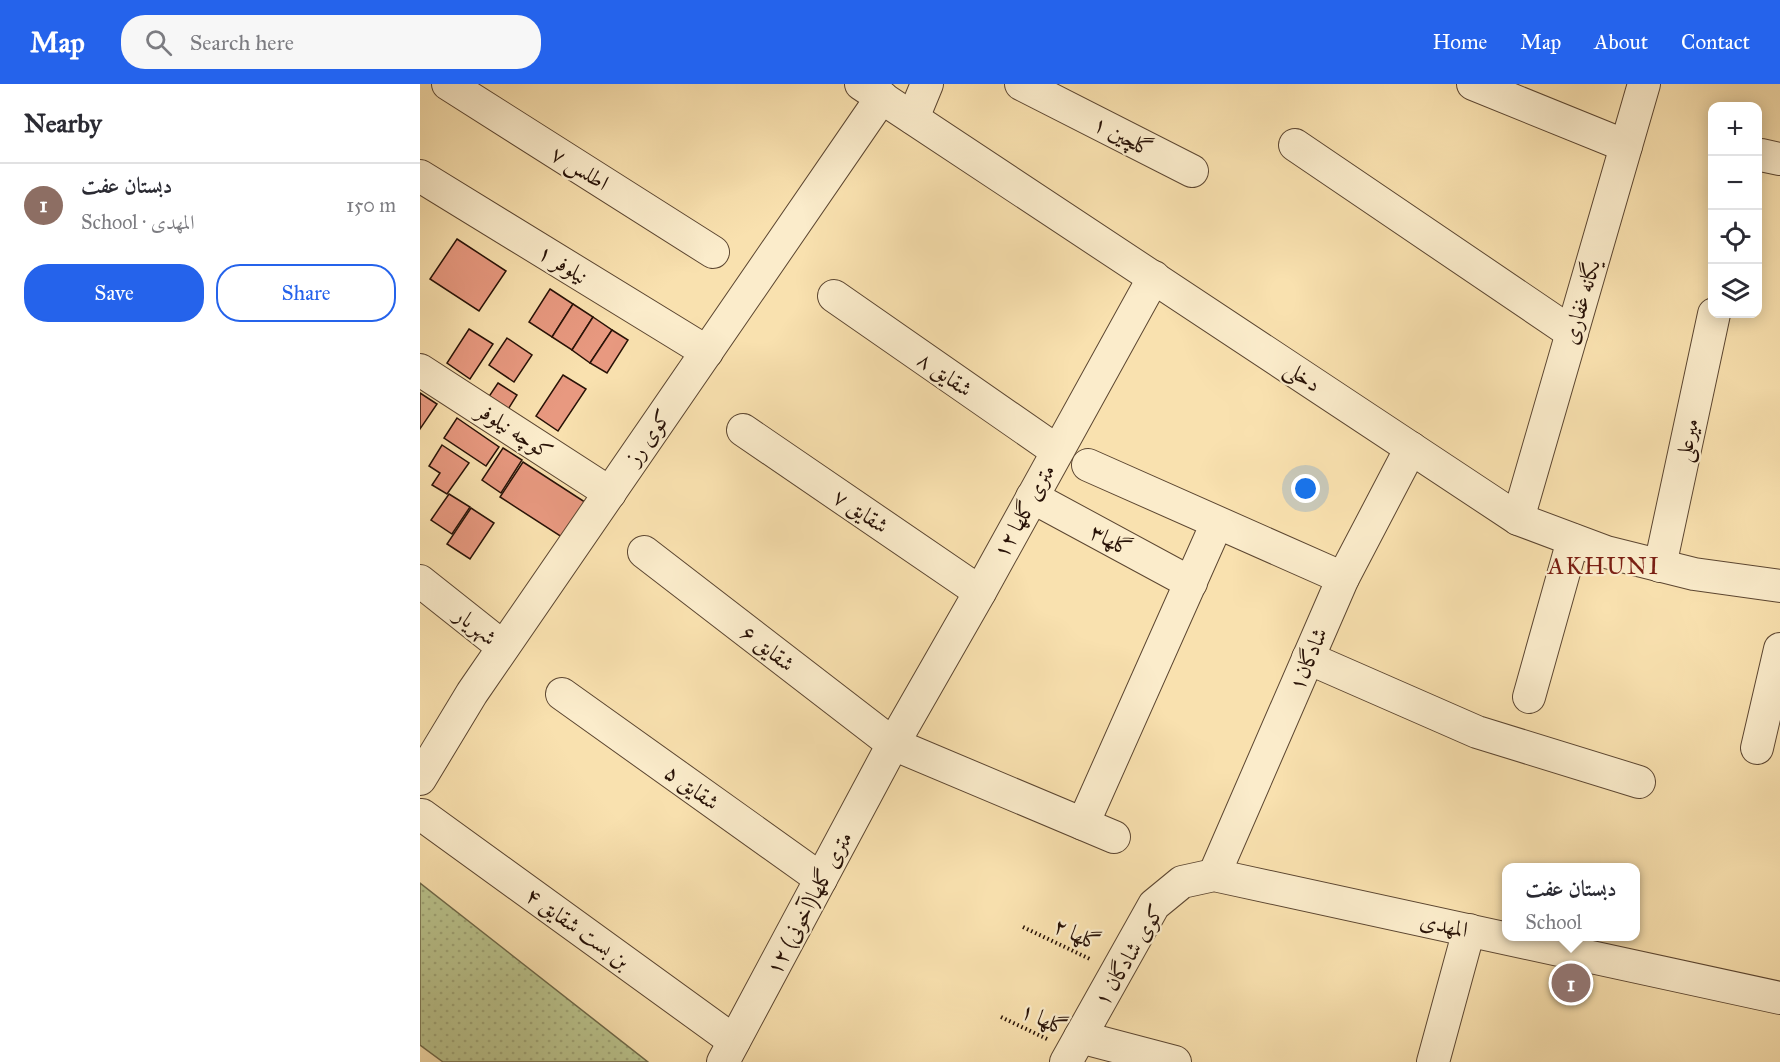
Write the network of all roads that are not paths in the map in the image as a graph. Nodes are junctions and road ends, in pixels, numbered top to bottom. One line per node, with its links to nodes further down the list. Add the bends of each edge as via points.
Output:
1 (448, 84): 12 (street, اطلس ۷)
2 (927, 84): 7 (street)
3 (1021, 84): 10 (street, گلچین ۱)
4 (1473, 84): 9 (street)
5 (1644, 84): 9 (street, یگانه غفاری)
6 (872, 91): 7 (street, دخلی); 17 (street, کوی رز)
7 (913, 118): 13 (street, دخلی)
8 (1295, 145): 16 (street)
9 (1626, 146): 16 (street, یگانه غفاری)
10 (1192, 171)
11 (420, 176): 17 (street, نیلوفر ۱)
12 (713, 252)
13 (1154, 277): 20 (street, دخلی); 21 (street, ۱۲ متری گلها)
14 (834, 296): 21 (street, شقایق ۸)
15 (1713, 318): 29 (street, میرعلی)
16 (1572, 333): 25 (street, یگانه غفاری)
17 (707, 352): 23 (street, کوی رز)
18 (420, 370): 23 (street, کوچه نیلوفر)
19 (743, 430): 34 (street, شقایق ۷)
20 (1411, 448): 25 (street, دخلی); 30 (street, شادگان۱)
21 (1057, 451): 24 (street, ۱۲ متری گلها)
22 (1088, 465): 26 (street)
23 (610, 493): 35 (street, کوی رز)
24 (1032, 497): 33 (street, گلها۳); 34 (street, ۱۲ متری گلها)
25 (1518, 519): 27 (street, دخلی)
26 (1217, 523): 30 (street); 33 (street)
27 (1573, 540): 29 (street, دخلی); 39 (street)
28 (644, 552): 40 (street, شقایق ۶)
29 (1660, 566): 31 (street, دخلی, via 1694,574)
30 (1343, 578): 37 (street, شادگان۱)
31 (1779, 579)
32 (420, 581): 35 (street, شهریار)
33 (1191, 583): 45 (street)
34 (980, 592): 40 (street, ۱۲ متری گلها)
35 (503, 647): 42 (street, کوی رز)
36 (1780, 649): 41 (street)
37 (1308, 658): 43 (street, via 1477,732); 47 (street, شادگان۱)
38 (562, 694): 48 (street, شقایق ۵)
39 (1529, 697)
40 (893, 744): 45 (street, شقایق ۶); 48 (street, ۱۲ متری گلها(آخونی))
41 (1757, 748)
42 (420, 779)
43 (1639, 782)
44 (422, 815): 54 (street, بن بست شقایق ۴)
45 (1083, 824): 46 (street, شقایق ۶)
46 (1114, 837)
47 (1214, 875): 49 (street, المهدی); 53 (street, کوی شادگان ۱, via 1182,882 1154,905)
48 (821, 879): 54 (street, ۱۲ متری گلها(آخونی))
49 (1469, 930): 50 (street, المهدی); 56 (street)
50 (1502, 937)
51 (1519, 941): 52 (street, المهدی)
52 (1780, 998)
53 (1073, 1050): 55 (street)
54 (728, 1051)
55 (1175, 1062)
56 (1433, 1062)

